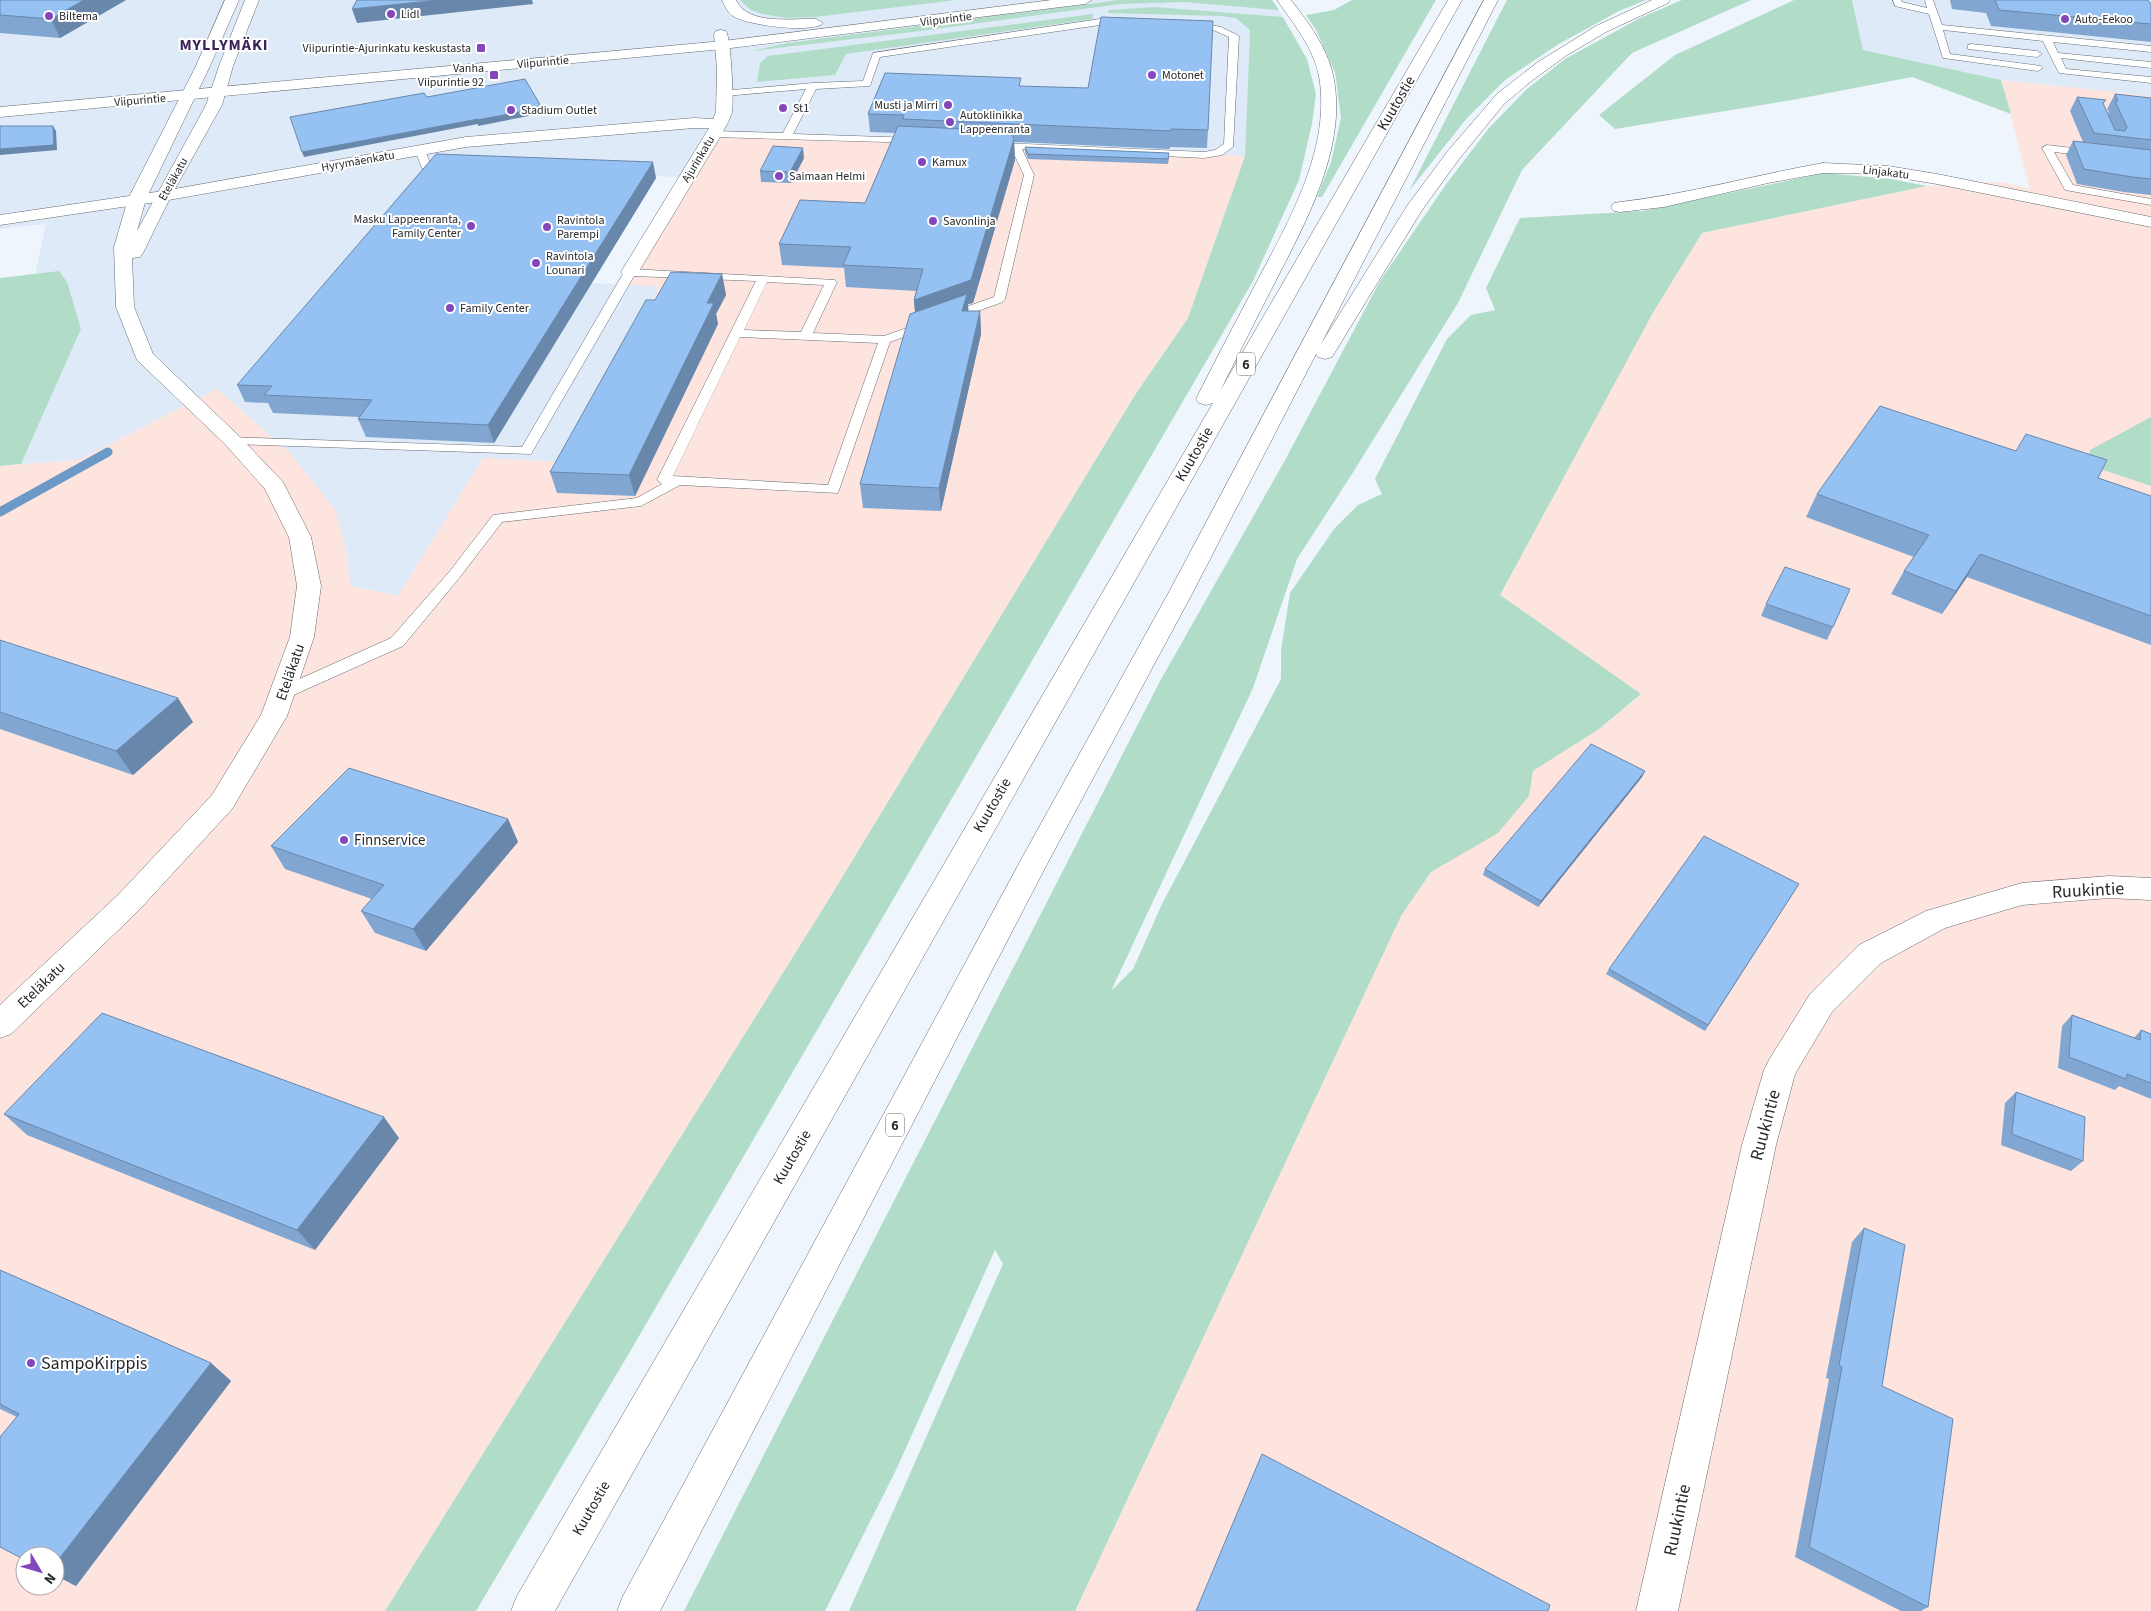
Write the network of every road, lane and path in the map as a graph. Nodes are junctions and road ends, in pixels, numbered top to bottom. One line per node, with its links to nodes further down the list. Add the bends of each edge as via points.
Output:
1 (232, 0): 28 (main road, Eteläkatu)
2 (252, 0): 27 (main road, Eteläkatu)
3 (729, 0): 14 (main road, via 736,12 747,18)
4 (1002, 0): 14 (main road, Viipurintie)
5 (1085, 0): 18 (main road, Viipurintie)
6 (1284, 0): 56 (main road, via 1305,26 1326,76 1328,107 1321,156 1298,220)
7 (1455, 0): 56 (main road, Kuutostie / 6)
8 (1491, 0): 54 (main road, 6)
9 (1663, 0): 54 (main road, via 1594,32 1551,59 1506,94 1451,156 1412,210)
10 (1897, 0): 12 (lane, via 1898,4)
11 (1929, 0): 12 (lane)
12 (1932, 12): 16 (lane)
13 (1130, 22): 26 (lane, via 1100,22 876,54 867,84)
14 (816, 23): 18 (main road, Viipurintie)
15 (1180, 24): 36 (lane, via 1210,25 1234,36 1229,145 1204,155)
16 (1938, 27): 17 (lane); 19 (lane)
17 (2046, 39): 20 (lane); 22 (lane)
18 (722, 40): 27 (main road, Viipurintie); 29 (main road, Ajurinkatu)
19 (1952, 46): 21 (lane); 24 (lane, via 1946,56)
20 (2151, 49)
21 (2037, 54)
22 (2054, 55): 23 (lane); 25 (lane, via 2062,71)
23 (2151, 65)
24 (2038, 68)
25 (2151, 80)
26 (813, 86): 29 (lane); 33 (lane)
27 (220, 87): 28 (main road, Viipurintie); 40 (main road, Eteläkatu, via 214,105)
28 (191, 89): 30 (main road, Viipurintie); 31 (main road, Viipurintie); 41 (main road, Eteläkatu)
29 (724, 93): 32 (main road, Ajurinkatu, via 724,112)
30 (0, 100)
31 (0, 112)
32 (716, 129): 33 (lane); 37 (main road, Hyrymäenkatu, via 666,126 475,141 447,151); 46 (main road, Ajurinkatu)
33 (787, 136): 34 (lane)
34 (922, 142)
35 (997, 145): 36 (lane)
36 (1015, 146): 51 (lane, via 1029,174 999,299)
37 (420, 150): 39 (lane, via 431,167); 40 (main road, Hyrymäenkatu)
38 (2104, 155): 42 (lane, via 2047,148 2069,188)
39 (422, 181)
40 (163, 196): 41 (main road, Hyrymäenkatu); 47 (main road, Eteläkatu)
41 (137, 199): 44 (main road, Hyrymäenkatu); 47 (main road, Eteläkatu, via 123,246)
42 (2151, 202)
43 (1620, 207): 45 (main road, Linjakatu, via 1664,202 1823,168 1853,168 1937,179)
44 (0, 220)
45 (2151, 222)
46 (630, 272): 48 (lane); 52 (lane, via 526,451)
47 (122, 277): 52 (main road, Eteläkatu, via 125,307 144,356)
48 (763, 278): 49 (lane); 50 (lane, via 832,282)
49 (736, 333): 50 (lane); 53 (lane, via 664,480)
50 (805, 336): 51 (lane)
51 (885, 340): 53 (lane, via 832,490)
52 (232, 440): 55 (main road, Eteläkatu, via 275,487 300,537 308,586 302,637)
53 (677, 481): 55 (lane, via 641,502 498,518 397,642)
54 (1182, 592): 60 (main road, 6, via 1032,866)
55 (283, 694): 58 (main road, Eteläkatu, via 274,716 222,802 128,903)
56 (1037, 727): 59 (main road, Kuutostie / 6)
57 (2151, 889): 61 (main road, Ruukintie, via 2109,887 2022,894 1936,919 1870,954 1821,1003 1780,1070 1759,1145)
58 (0, 1025)
59 (532, 1611)
60 (638, 1611)
61 (1657, 1611)

